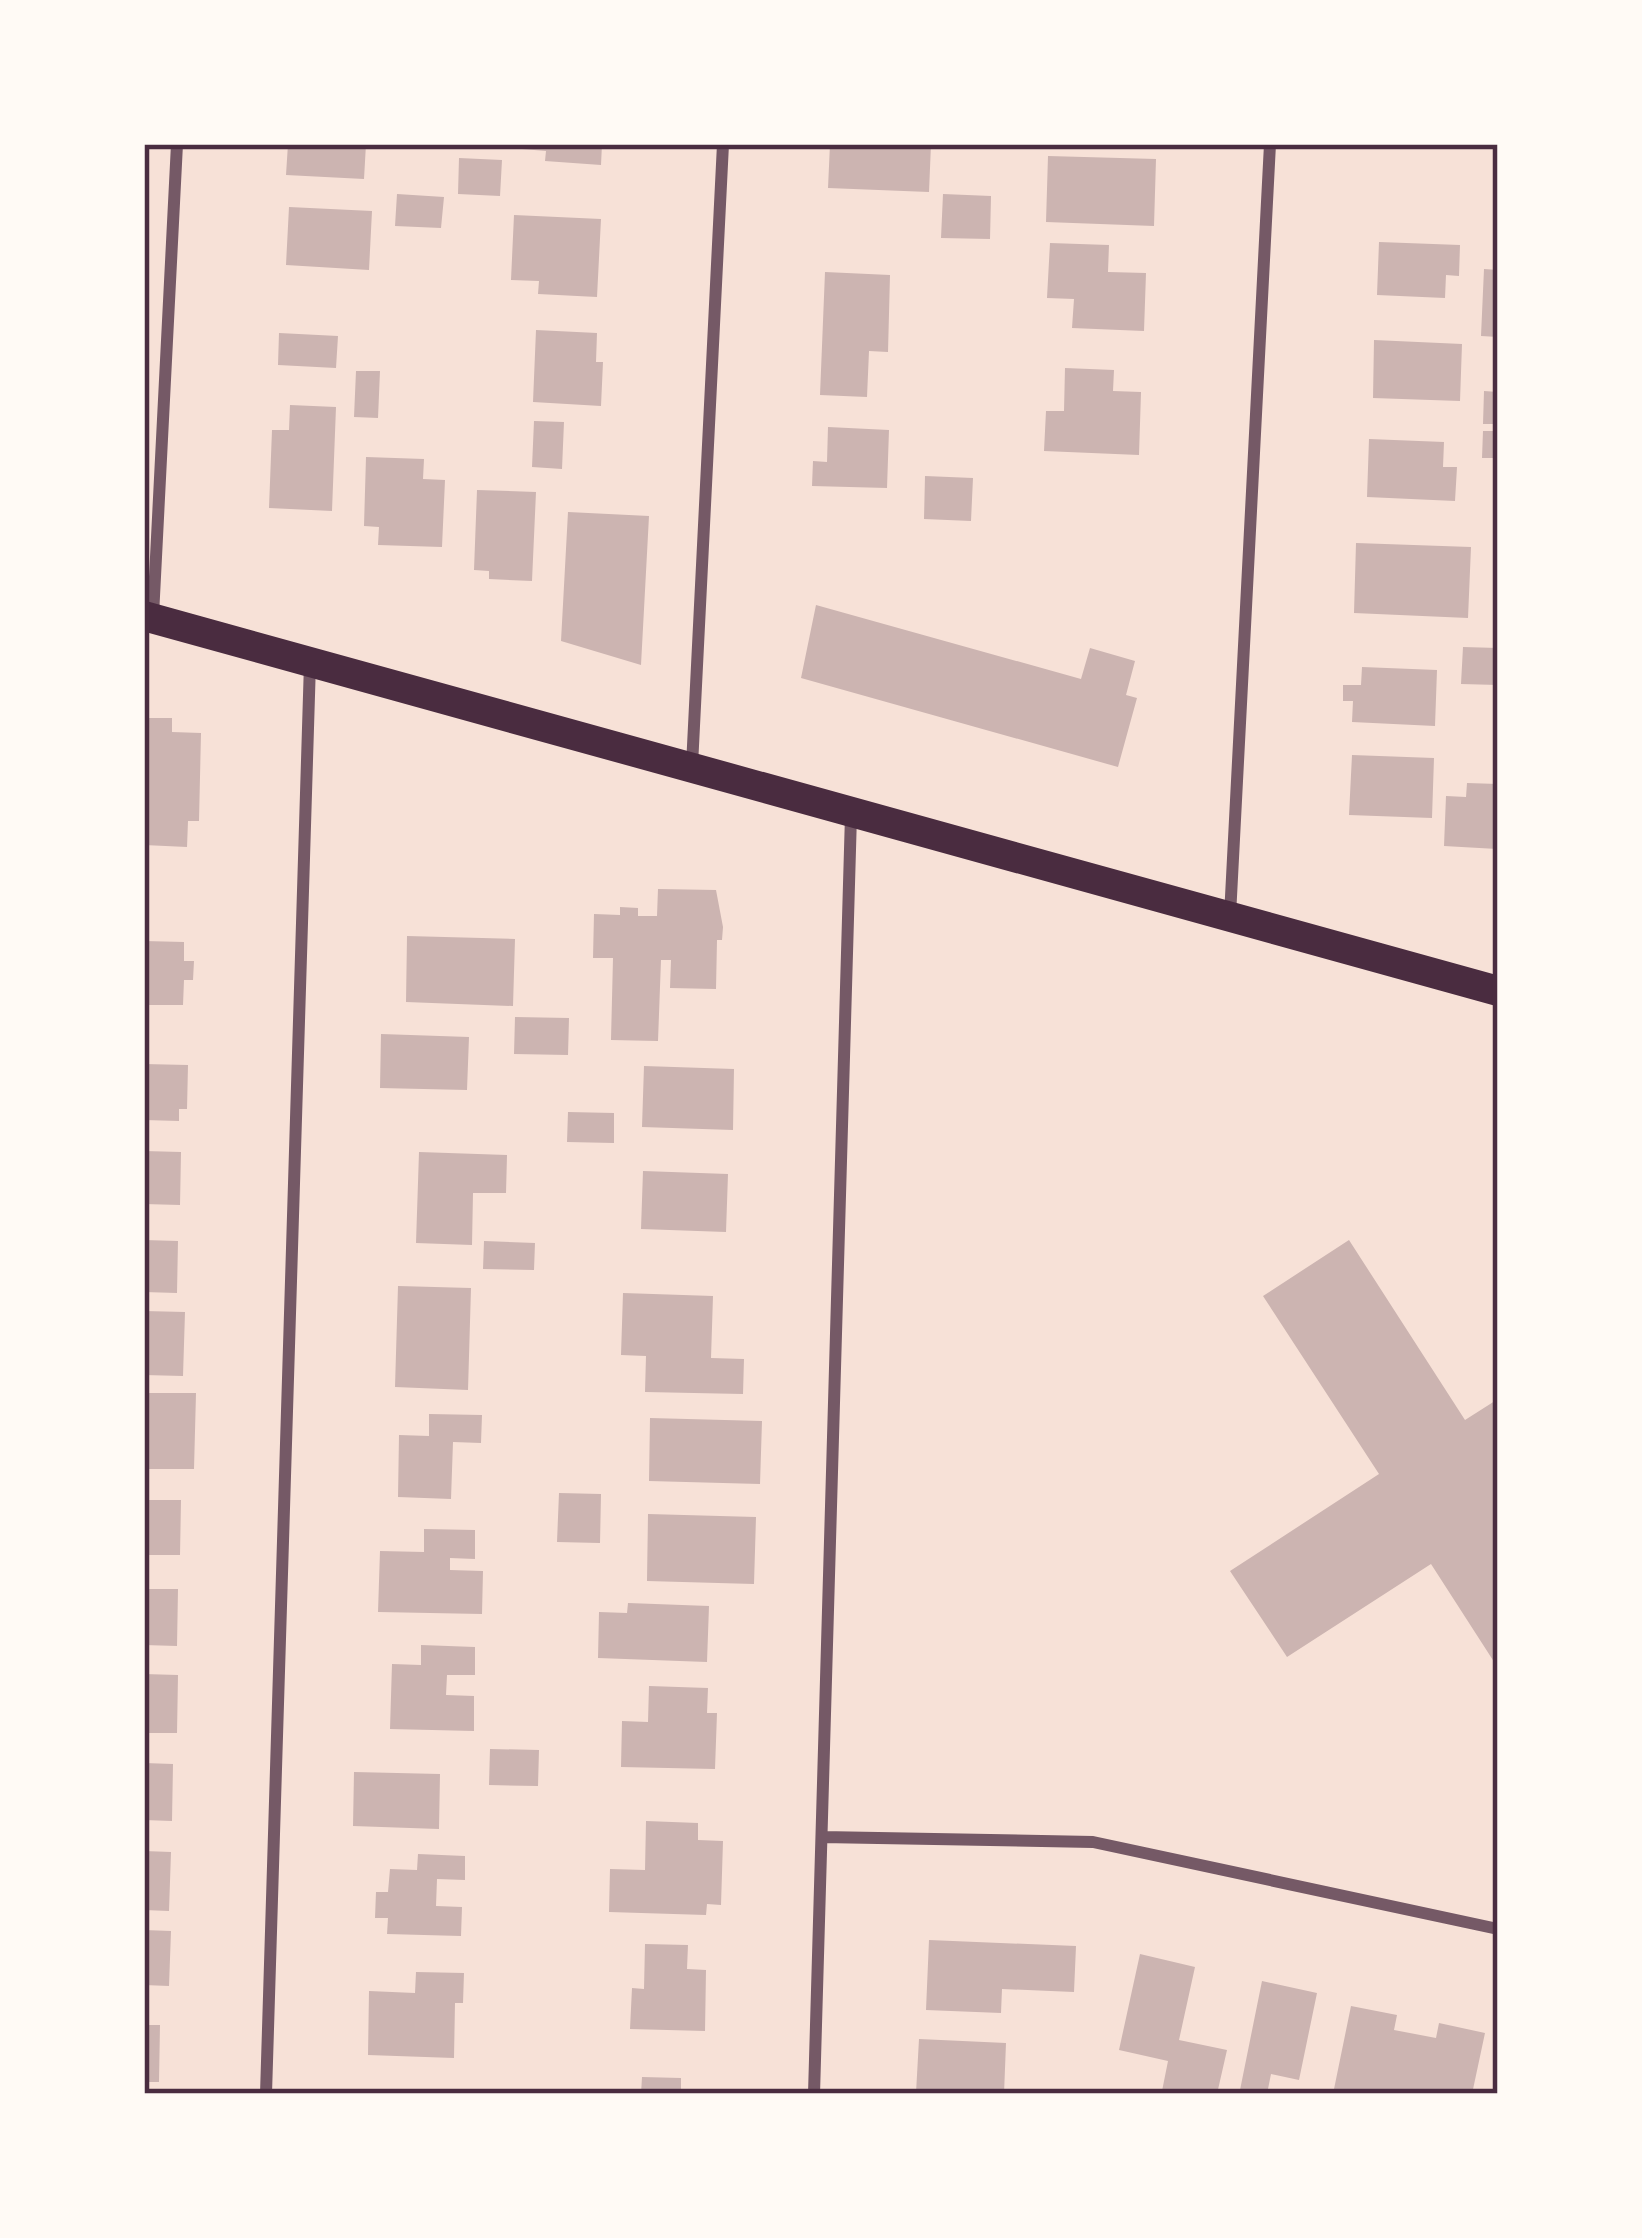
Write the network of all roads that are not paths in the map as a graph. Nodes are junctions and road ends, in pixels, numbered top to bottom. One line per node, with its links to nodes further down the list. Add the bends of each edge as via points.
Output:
1 (177, 144): 4 (street)
2 (723, 144): 6 (street)
3 (1270, 144): 8 (street)
4 (148, 617): 5 (main road)
5 (310, 662): 6 (main road); 12 (street)
6 (692, 769): 7 (main road)
7 (851, 814): 8 (main road); 10 (street)
8 (1230, 917): 9 (main road)
9 (1498, 991)
10 (822, 1837): 11 (street, via 1094,1842); 13 (street)
11 (1498, 1929)
12 (266, 2094)
13 (814, 2094)

